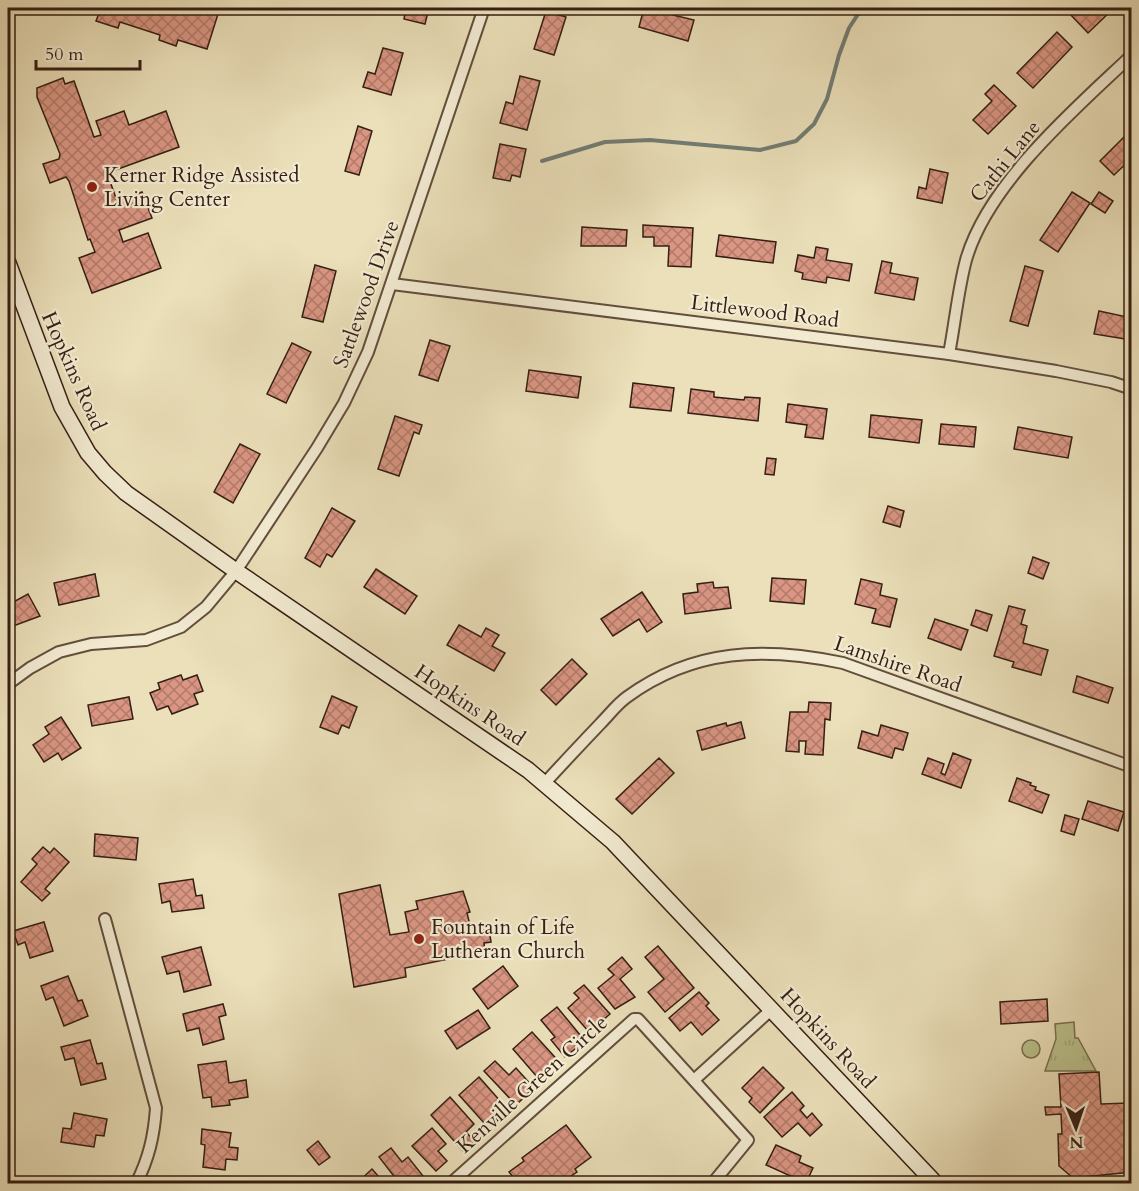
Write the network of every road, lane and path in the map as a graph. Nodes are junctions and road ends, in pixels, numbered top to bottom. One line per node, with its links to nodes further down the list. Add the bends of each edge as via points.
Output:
1 (484, 8): 4 (street, Sattlewood Drive)
2 (1131, 55): 5 (street, Cathi Lane, via 1009,181 981,223 966,259)
3 (8, 263): 7 (main road, Hopkins Road, via 62,407 88,453 126,493)
4 (392, 284): 5 (street, Littlewood Road); 7 (street, Sattlewood Drive, via 368,352 344,403)
5 (949, 354): 6 (street, Littlewood Road, via 1067,373)
6 (1131, 389)
7 (236, 572): 8 (street, Sattlewood Drive, via 207,607 181,627 146,640 92,644 58,652); 10 (main road, Hopkins Road)
8 (8, 684)
9 (1131, 767): 10 (street, Lamshire Road, via 843,663 809,656 746,652 688,665 625,698)
10 (544, 783): 12 (main road, Hopkins Road, via 613,842)
11 (105, 920): 14 (street, via 156,1108 154,1138)
12 (772, 1009): 13 (street); 17 (main road, Hopkins Road)
13 (694, 1080): 15 (street, Kenville Green Circle, via 634,1019); 16 (street, Kenville Green Circle, via 748,1140)
14 (136, 1184)
15 (450, 1184)
16 (712, 1184)
17 (936, 1184)

